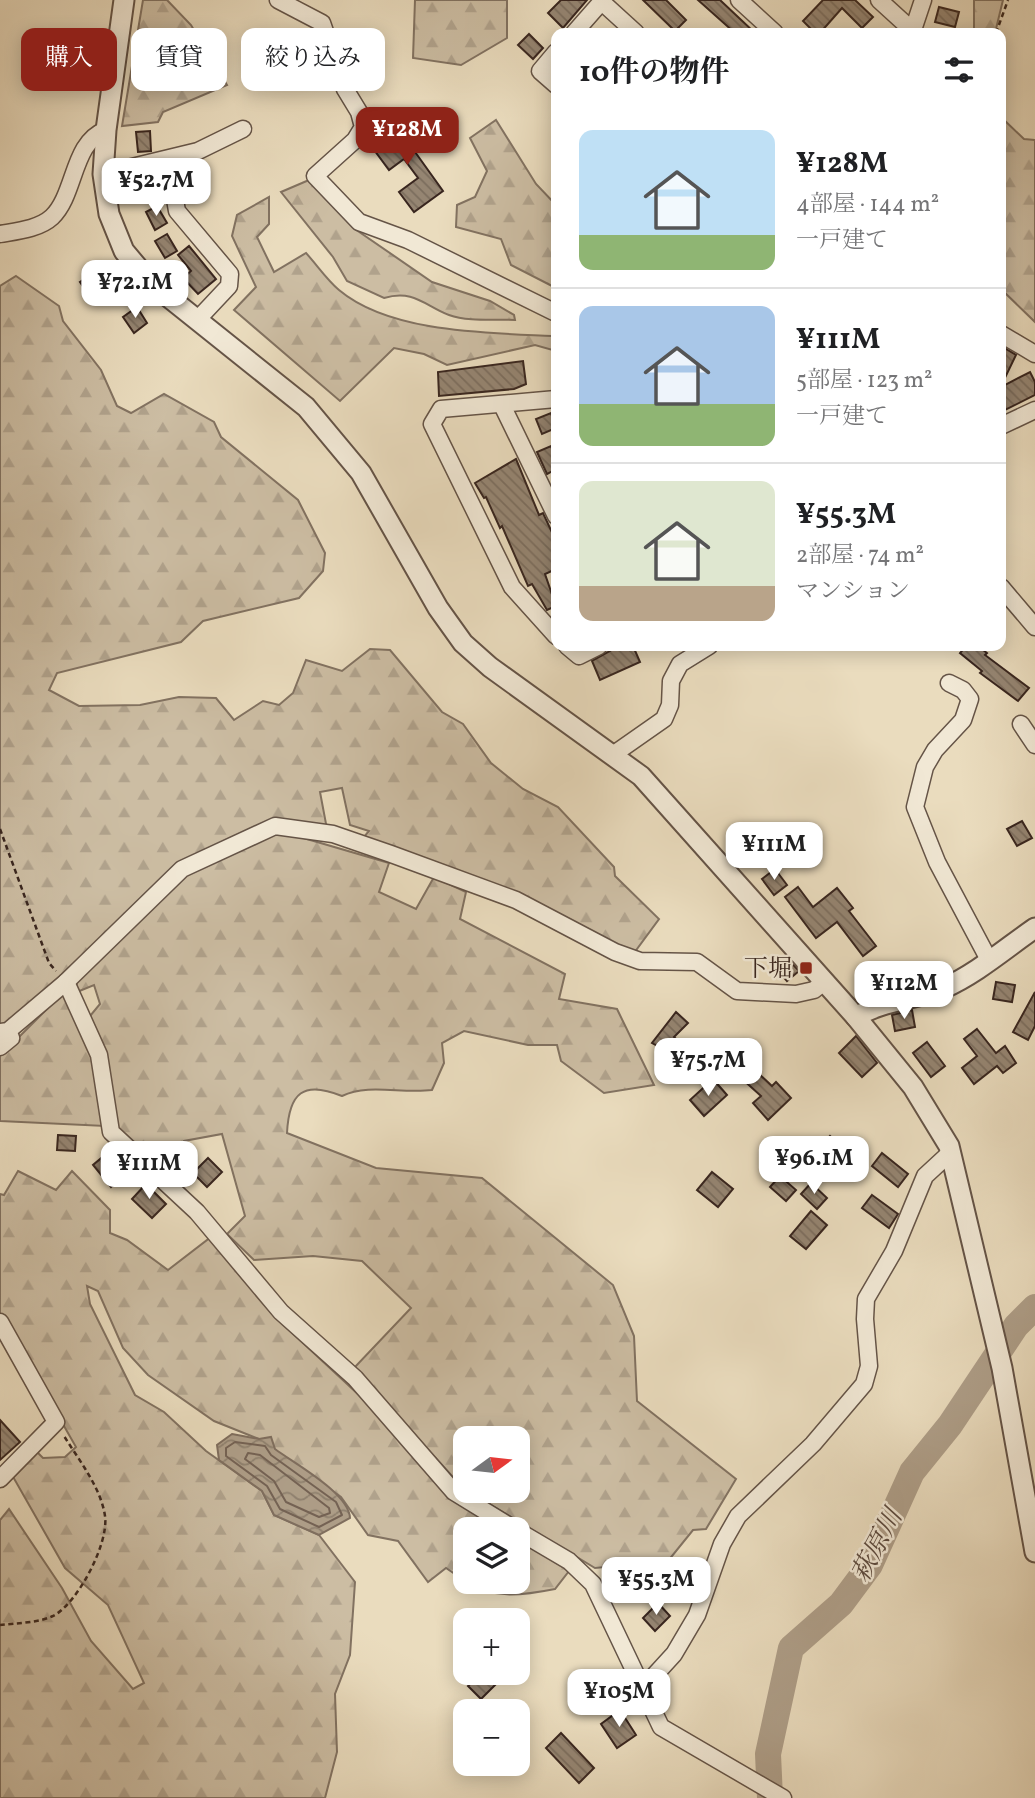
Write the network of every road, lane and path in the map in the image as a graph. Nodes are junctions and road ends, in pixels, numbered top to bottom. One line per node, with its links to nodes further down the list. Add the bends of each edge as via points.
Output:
1 (124, 0): 17 (street)
2 (278, 0): 21 (street, via 322,23 363,127 315,176 359,222 408,240)
3 (739, 0): 10 (street)
4 (879, 0): 11 (street)
5 (923, 0): 12 (street)
6 (1008, 0): 13 (path)
7 (602, 1): 8 (street); 9 (street)
8 (578, 28)
9 (631, 28)
10 (770, 28)
11 (909, 28)
12 (914, 28)
13 (998, 28)
14 (551, 58): 15 (street, via 540,71)
15 (551, 81)
16 (243, 129): 18 (street)
17 (106, 130): 19 (street); 20 (street, via 94,135 85,148 51,218)
18 (169, 159): 19 (street); 22 (street, via 177,212 230,274 229,286)
19 (103, 174): 22 (street, via 109,214 124,251 151,283)
20 (0, 234)
21 (551, 311)
22 (198, 319): 39 (street, via 278,381 339,443 463,643)
23 (1006, 337): 24 (street)
24 (1035, 354)
25 (551, 400): 26 (street)
26 (502, 405): 29 (street); 32 (street, via 441,409 432,424 512,587)
27 (1035, 410): 28 (street)
28 (1006, 424)
29 (551, 506)
30 (1006, 593): 31 (street)
31 (1035, 627)
32 (551, 630)
33 (573, 651): 34 (street, via 579,656)
34 (589, 651)
35 (701, 651): 39 (street, via 680,664 671,681 664,719)
36 (949, 683): 42 (street, via 970,699 963,720 925,768 915,807 937,862)
37 (1021, 724): 38 (street)
38 (1035, 745)
39 (614, 754): 43 (street, via 641,776)
40 (0, 829): 44 (path, via 49,963)
41 (1035, 928): 42 (street)
42 (989, 960): 45 (street, via 940,990 868,1009)
43 (825, 981): 44 (street, via 814,990 796,994 737,991 697,962 640,961 615,953 516,900 333,834 275,826 182,869); 45 (street)
44 (65, 982): 46 (street); 52 (street, via 99,1055 111,1132 197,1212 281,1312 355,1378 454,1492)
45 (856, 1017): 48 (street, via 913,1087)
46 (4, 1032): 47 (street, via 11,1038)
47 (0, 1047)
48 (951, 1152): 54 (street, via 1002,1368); 56 (street, via 925,1177 894,1251 866,1299 869,1366 864,1384 813,1444 738,1516 722,1544 697,1615 674,1654)
49 (0, 1322): 50 (street)
50 (56, 1422): 51 (street); 55 (path, via 100,1497 106,1518 104,1543 68,1607 50,1618)
51 (0, 1479)
52 (495, 1517)
53 (530, 1538): 56 (street, via 569,1561 593,1584)
54 (1035, 1552)
55 (0, 1625)
56 (642, 1689): 57 (street, via 661,1727)
57 (781, 1797)

